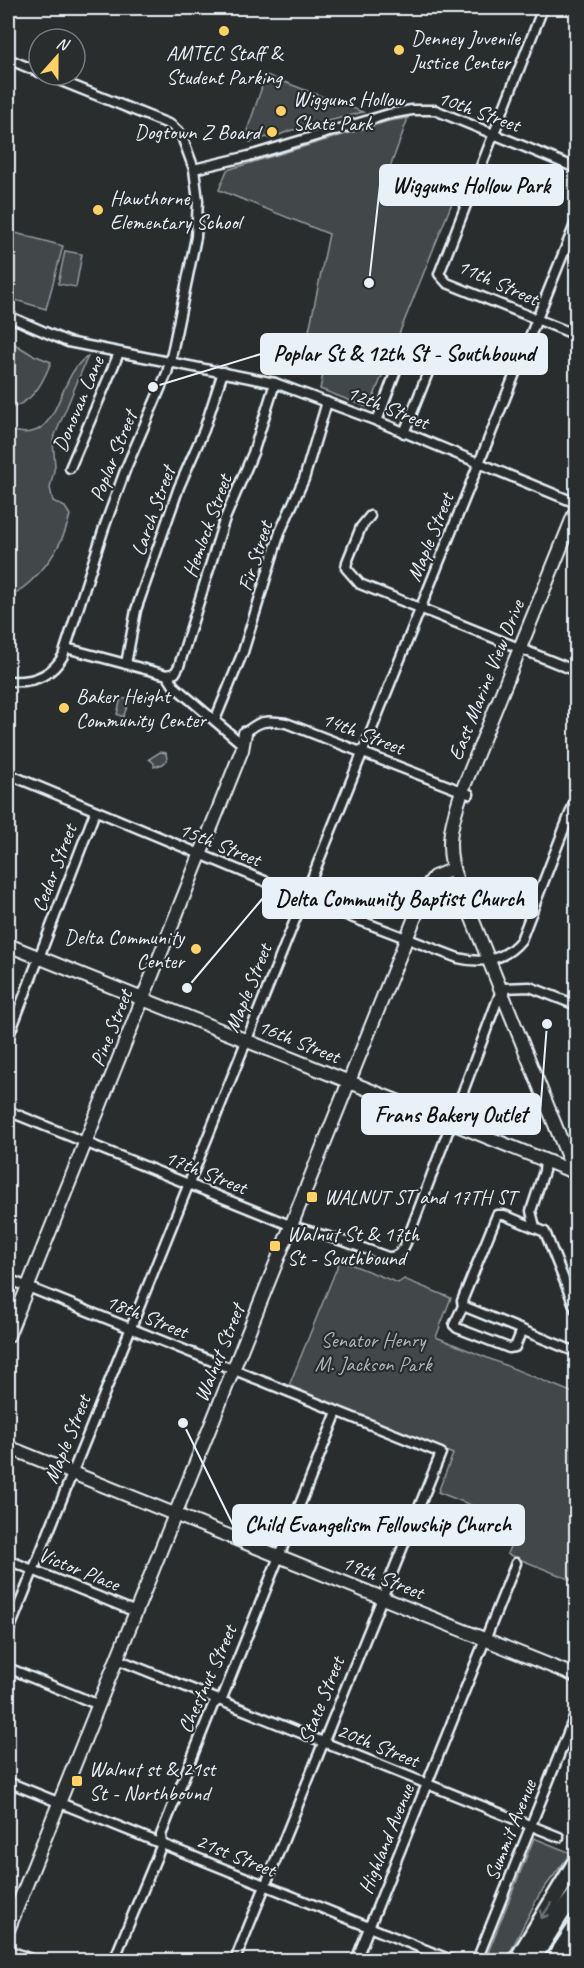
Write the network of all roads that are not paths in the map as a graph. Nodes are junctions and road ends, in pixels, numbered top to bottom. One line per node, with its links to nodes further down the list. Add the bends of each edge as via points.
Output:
1 (543, 8): 5 (street)
2 (8, 59): 3 (street)
3 (27, 67)
4 (76, 87): 7 (street, via 171,125 181,134)
5 (493, 134): 6 (street, 10th Street); 7 (street, 10th Street, via 435,110 412,110); 10 (street, 11th Street, via 439,274 447,283)
6 (576, 168)
7 (194, 169): 13 (street, Poplar Street, via 198,201 196,237)
8 (576, 222): 10 (street, Maple Street)
9 (8, 316): 12 (street, 12th Street, via 68,342)
10 (537, 319): 11 (street, 11th Street); 19 (street, Maple Street)
11 (576, 334)
12 (119, 353): 13 (street, 12th Street); 20 (street, Donovan Lane)
13 (170, 363): 14 (street, 12th Street); 26 (street, Poplar Street, via 122,478)
14 (223, 372): 15 (street, 12th Street); 28 (street, Larch Street, via 136,610)
15 (275, 383): 16 (street, 12th Street); 30 (street, Hemlock Street, via 253,453 224,521 179,666 175,673)
16 (327, 402): 17 (street, 12th Street); 32 (street, Fir Street, via 304,479 280,532 243,652)
17 (377, 421): 18 (street, 12th Street); 18 (street, via 407,350 425,353 431,358 429,370)
18 (404, 433): 19 (street, 12th Street)
19 (479, 464): 21 (street, 12th Street); 25 (street, Maple Street)
20 (70, 468)
21 (576, 503)
22 (576, 510): 27 (main road, East Marine View Drive)
23 (370, 516): 25 (street, via 361,527 346,568 360,584)
24 (576, 528): 27 (main road, East Marine View Drive)
25 (421, 608): 27 (street); 34 (street, Maple Street)
26 (66, 648): 28 (street); 31 (street, Poplar Street, via 59,664 40,678)
27 (523, 651): 29 (street); 36 (main road, East Marine View Drive)
28 (126, 664): 30 (street)
29 (576, 670)
30 (167, 675): 32 (street, via 174,686)
31 (8, 681)
32 (215, 720): 33 (street)
33 (244, 738): 34 (street, 14th Street, via 258,722 278,722); 39 (main road, Pine Street)
34 (363, 752): 36 (street, 14th Street); 41 (street, Maple Street)
35 (8, 774): 38 (street, 15th Street)
36 (465, 793): 40 (main road, East Marine View Drive, via 450,833)
37 (576, 798): 45 (street, via 521,940 514,948)
38 (95, 812): 39 (street, 15th Street); 44 (street, Cedar Street)
39 (201, 855): 41 (street, 15th Street); 47 (main road, Pine Street)
40 (453, 869): 42 (main road, Walnut Street, via 434,877 428,885); 45 (main road, East Marine View Drive)
41 (304, 897): 42 (street, 15th Street); 50 (street, Maple Street)
42 (407, 938): 45 (street, 15th Street, via 458,958); 51 (main road, Walnut Street)
43 (8, 945): 44 (main road, 16th Street)
44 (40, 958): 47 (main road, 16th Street); 49 (street, Cedar Street)
45 (489, 960): 46 (main road, East Marine View Drive)
46 (502, 988): 48 (street, via 530,987); 53 (street); 54 (main road, East Marine View Drive)
47 (144, 1000): 50 (main road, 16th Street); 55 (main road, Pine Street)
48 (576, 1005)
49 (8, 1038)
50 (246, 1041): 51 (main road, 16th Street); 58 (street, Maple Street)
51 (350, 1083): 53 (main road, 16th Street); 59 (main road, Walnut Street)
52 (8, 1111): 55 (street, 17th Street)
53 (451, 1124): 56 (main road, 16th Street); 59 (street, 17th Street, via 401,1253 394,1258)
54 (562, 1140): 56 (main road, via 557,1154); 57 (main road, East Marine View Drive)
55 (85, 1143): 58 (street, 17th Street); 62 (main road, Pine Street)
56 (545, 1161): 57 (main road, 16th Street); 60 (street, via 531,1211)
57 (576, 1174)
58 (188, 1184): 59 (street, 17th Street); 65 (street, Maple Street)
59 (292, 1226): 69 (main road, Walnut Street)
60 (535, 1227): 63 (street, via 497,1215); 64 (street, via 545,1232)
61 (8, 1279): 62 (street, 18th Street)
62 (27, 1287): 65 (street, 18th Street); 67 (main road, Pine Street)
63 (463, 1306): 66 (street); 66 (street, via 454,1325 457,1328 509,1348 515,1347)
64 (576, 1311)
65 (130, 1328): 69 (street, 18th Street); 73 (street, Maple Street)
66 (522, 1330): 68 (street)
67 (8, 1336)
68 (576, 1352)
69 (233, 1370): 70 (street, 18th Street); 74 (main road, Walnut Street)
70 (337, 1412): 72 (street, 18th Street); 75 (street, Chestnut Street)
71 (8, 1447): 73 (main road, 19th Street)
72 (441, 1454): 79 (street, State Street)
73 (72, 1473): 74 (main road, 19th Street); 78 (street, Maple Street)
74 (175, 1514): 75 (main road, 19th Street); 80 (main road, Walnut Street)
75 (279, 1556): 79 (main road, 19th Street); 86 (street, Chestnut Street)
76 (8, 1560): 78 (street, Victor Place)
77 (516, 1563): 82 (street, Highland Avenue)
78 (34, 1570): 80 (street, Victor Place); 81 (street, Maple Street)
79 (382, 1598): 82 (main road, 19th Street); 89 (street, State Street)
80 (136, 1612): 83 (main road, Walnut Street)
81 (8, 1633)
82 (486, 1640): 85 (main road, 19th Street); 91 (street, Highland Avenue)
83 (117, 1659): 86 (street, 20th Street); 87 (main road, Walnut Street)
84 (8, 1668): 87 (street)
85 (574, 1674)
86 (219, 1700): 89 (street, 20th Street); 95 (street, Chestnut Street, via 213,1705 161,1836)
87 (99, 1705): 92 (main road, Walnut Street)
88 (576, 1713): 93 (street, Summit Avenue)
89 (324, 1742): 91 (street, 20th Street); 97 (street, State Street)
90 (8, 1782): 92 (street, 21st Street)
91 (427, 1784): 93 (street, 20th Street); 100 (street, Highland Avenue)
92 (59, 1803): 95 (street, 21st Street); 101 (main road, Walnut Street)
93 (531, 1825): 94 (street, 20th Street); 108 (street, Summit Avenue)
94 (559, 1837)
95 (162, 1844): 97 (street, 21st Street); 104 (street, Chestnut Street)
96 (576, 1862): 109 (highway, one-way to 109)
97 (265, 1886): 100 (street, 21st Street); 105 (street, State Street)
98 (576, 1894): 110 (highway)
99 (576, 1927): 111 (highway)
100 (369, 1928): 106 (street, Highland Avenue); 107 (street, 21st Street)
101 (8, 1930)
102 (8, 1950): 103 (street)
103 (33, 1960)
104 (114, 1960)
105 (235, 1960)
106 (356, 1960)
107 (451, 1960)
108 (477, 1960)
109 (517, 1960)
110 (532, 1960)
111 (554, 1960)

